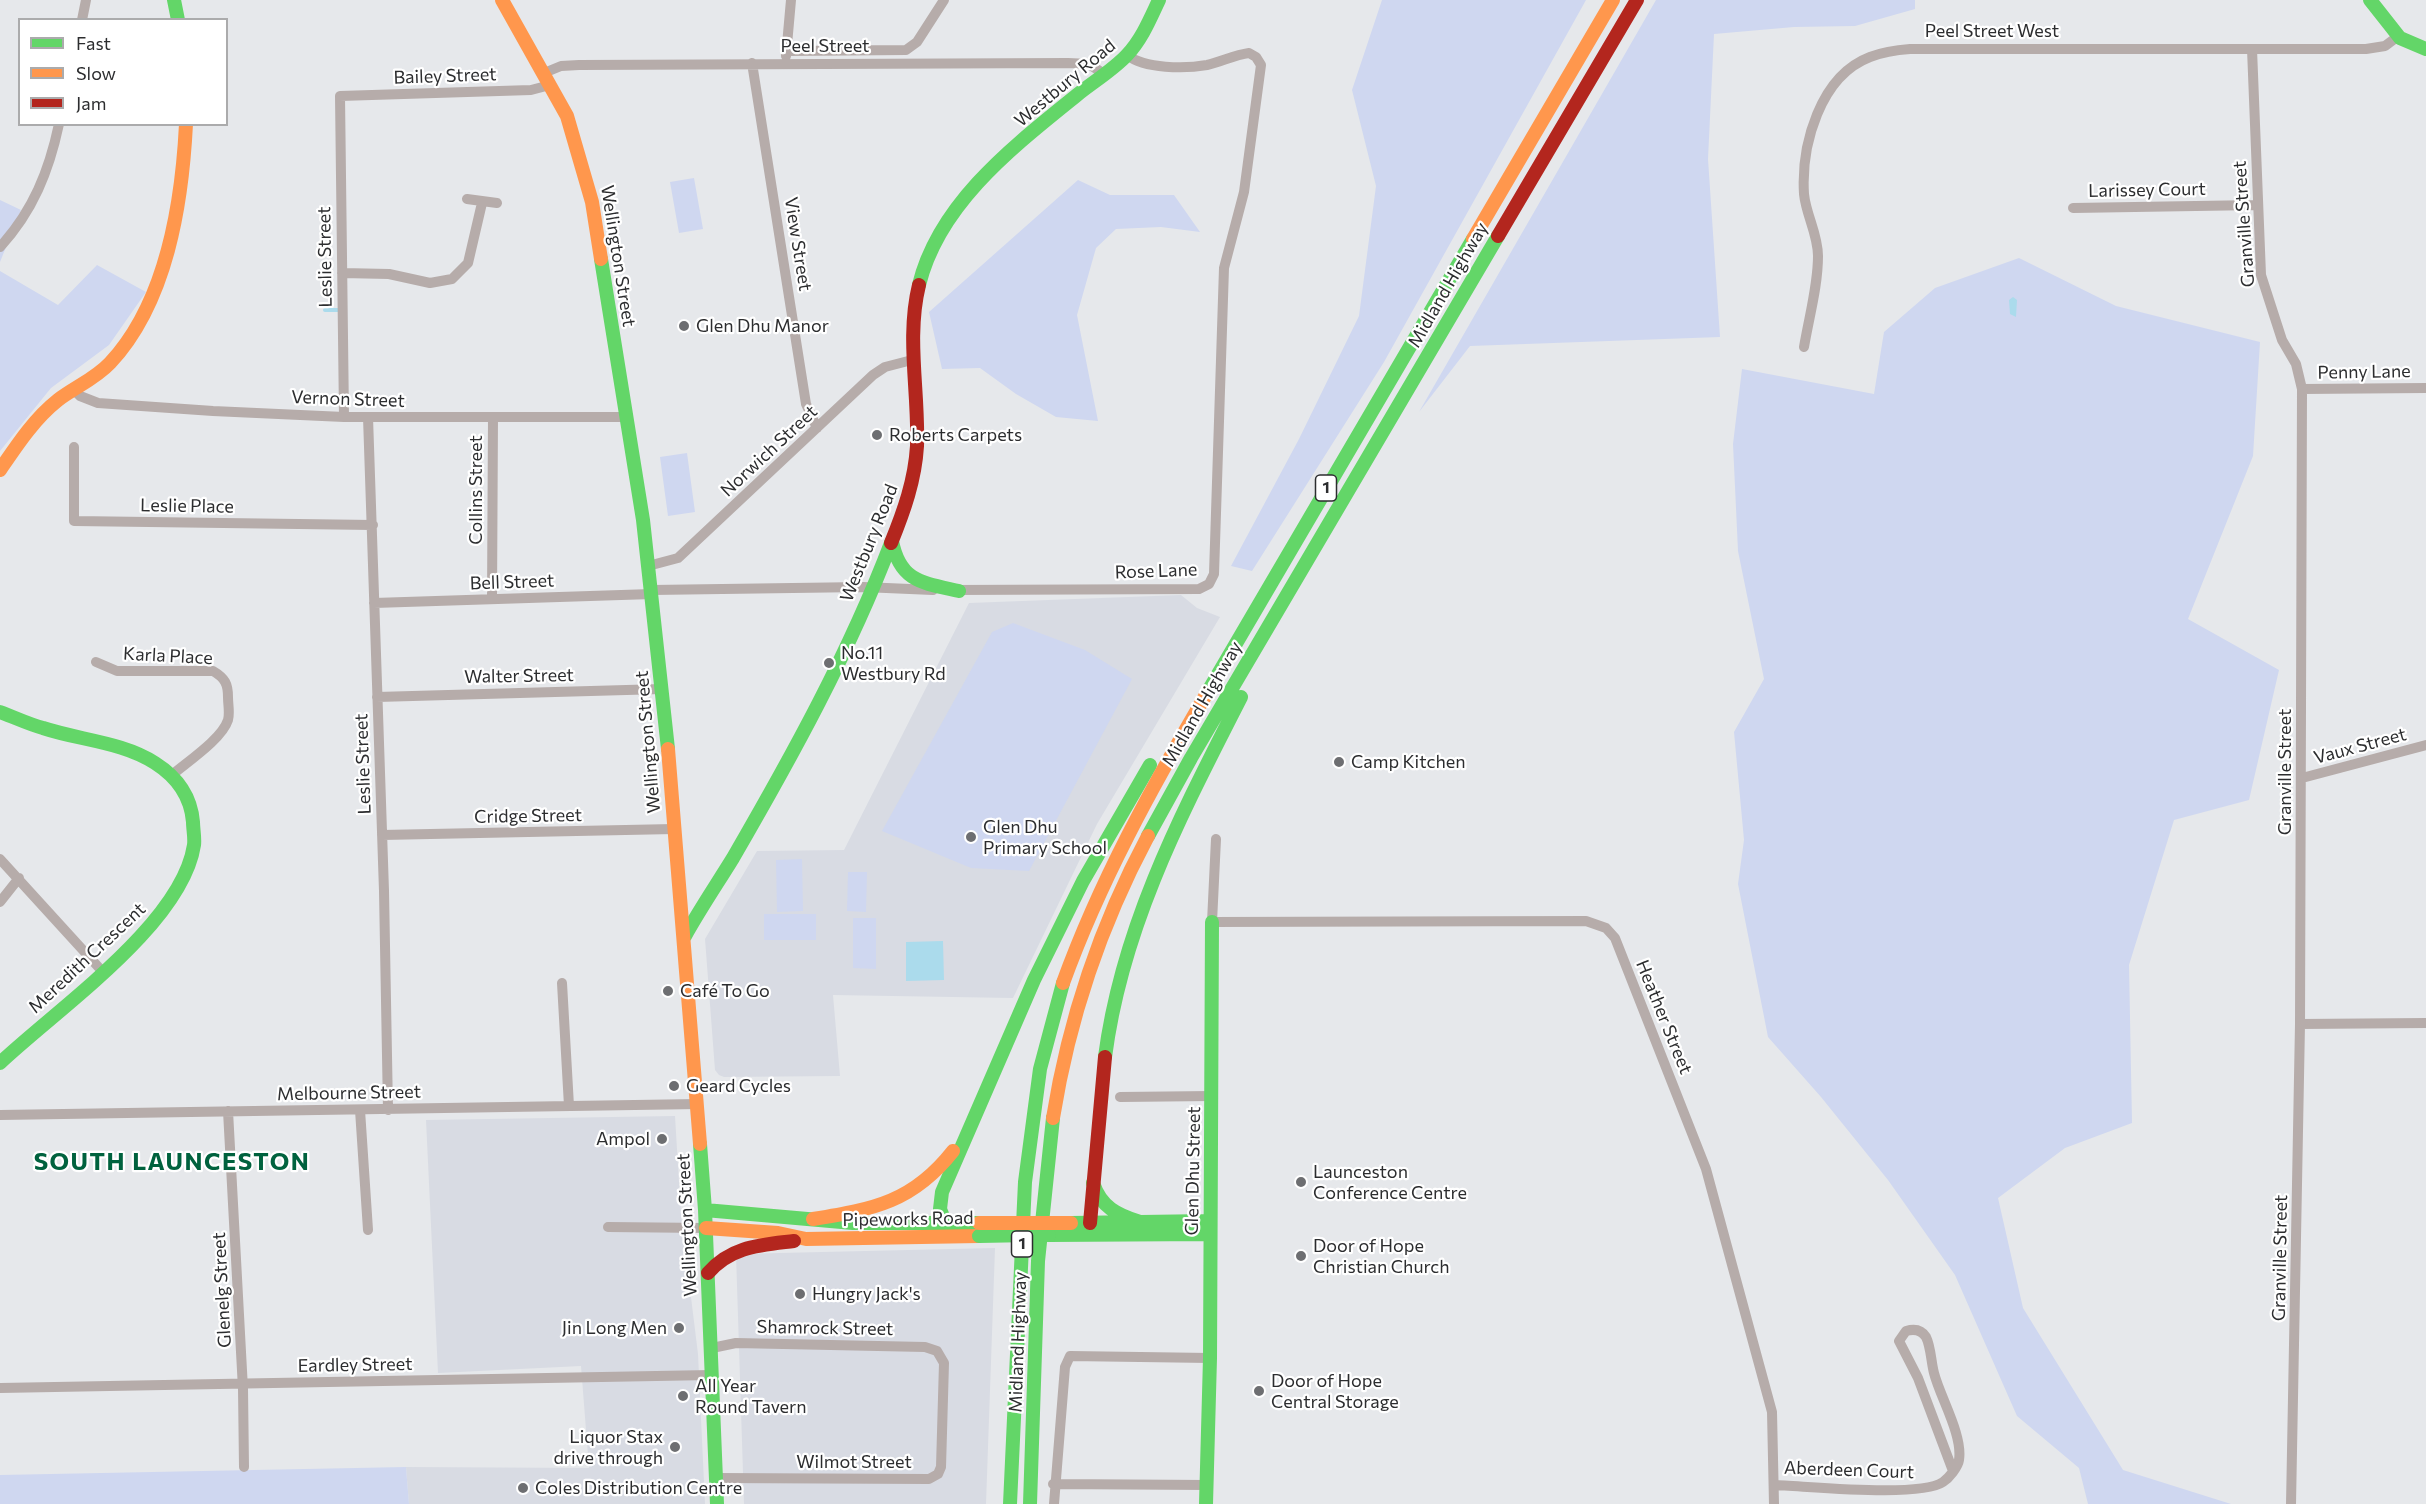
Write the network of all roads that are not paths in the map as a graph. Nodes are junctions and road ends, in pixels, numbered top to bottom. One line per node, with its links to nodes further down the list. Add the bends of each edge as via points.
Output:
1 (87, 0): 12 (street)
2 (174, 0): 13 (main road)
3 (502, 0): 22 (main road, Wellington Street)
4 (791, 0): 17 (street)
5 (935, 0): 11 (street)
6 (944, 0): 11 (street)
7 (1159, 0): 18 (main road, Westbury Road, via 1145,31)
8 (1613, 0): 45 (main road, Midland Highway / 1)
9 (1637, 0): 48 (main road, Midland Highway / 1)
10 (2370, 0): 14 (main road)
11 (932, 16): 17 (street, via 917,42 906,50)
12 (82, 18)
13 (178, 18)
14 (2397, 37): 15 (street, Peel Street West, via 2385,46 2366,49); 16 (main road)
15 (2252, 49): 29 (street, Granville Street); 33 (street, Peel Street West, via 1910,49 1887,51 1854,66 1825,98 1806,155 1804,195 1818,258)
16 (2426, 49)
17 (788, 51): 20 (street)
18 (1127, 55): 21 (main road, Westbury Road); 51 (street, Rose Lane, via 1154,65 1206,65 1249,53 1261,64 1244,192 1224,268 1216,559 1212,580 1204,587 1192,589)
19 (752, 63): 20 (street, Peel Street); 22 (street, Peel Street, via 564,66); 42 (street, View Street, via 806,404)
20 (785, 63): 21 (street, Peel Street, via 1068,63 1089,64)
21 (1104, 74): 34 (main road, Westbury Road, via 993,170 943,228 926,261 916,294)
22 (547, 79): 23 (street, Bailey Street, via 531,90); 41 (main road, Wellington Street, via 577,143 592,202)
23 (340, 96): 32 (street, Leslie Street)
24 (59, 126): 31 (street, via 40,186 21,222)
25 (186, 126): 37 (main road, via 176,214 155,284 120,352)
26 (467, 200): 27 (street)
27 (482, 202): 28 (street); 32 (street, via 471,254 465,268 452,279 430,283 389,273)
28 (497, 203)
29 (2257, 205): 30 (street, Larissey Court); 36 (street, Granville Street, via 2261,275)
30 (2073, 208)
31 (0, 247)
32 (342, 273): 38 (street, Leslie Street)
33 (1804, 347)
34 (912, 360): 42 (street, Norwich Street, via 882,368); 47 (main road, Westbury Road, via 918,453 915,478)
35 (2426, 388): 36 (street, Penny Lane)
36 (2302, 389): 61 (street, Granville Street)
37 (74, 390): 38 (street, Vernon Street, via 98,403); 44 (main road, via 41,415)
38 (344, 417): 39 (street, Vernon Street)
39 (368, 417): 40 (street, Vernon Street); 46 (street, Leslie Street)
40 (493, 417): 41 (street, Vernon Street); 53 (street, Collins Street)
41 (625, 417): 49 (main road, Wellington Street)
42 (817, 428): 49 (street, Norwich Street, via 678,558)
43 (74, 447): 46 (street, Leslie Place, via 74,521)
44 (0, 470)
45 (1329, 484): 84 (main road, via 1237,620 1098,852 1034,980); 112 (main road, Midland Highway / 1, via 1131,827 1095,901 1061,988 1040,1069 1028,1144)
46 (372, 525): 54 (street, Leslie Street)
47 (892, 541): 50 (main road, Westbury Road); 51 (main road, via 896,561 907,575)
48 (1318, 544): 85 (main road, via 1177,825 1140,910 1104,1047); 113 (main road, Midland Highway / 1, via 1136,858 1096,949 1072,1020 1047,1154)
49 (648, 566): 52 (main road, Wellington Street)
50 (871, 588): 51 (street, Rose Lane); 52 (street, Rose Lane); 70 (main road, Westbury Road, via 781,773)
51 (959, 591)
52 (652, 592): 53 (street, Bell Street); 56 (main road, Wellington Street)
53 (492, 599): 54 (street, Bell Street)
54 (374, 603): 57 (street, Leslie Street)
55 (96, 663): 60 (street, Karla Place, via 117,671 213,671 222,676 228,688 226,725)
56 (662, 689): 57 (street, Walter Street); 62 (main road, Wellington Street)
57 (377, 697): 63 (street, Leslie Street)
58 (0, 712): 60 (main road, Meredith Crescent, via 34,726 136,753)
59 (2426, 745): 61 (street, Vaux Street)
60 (171, 775): 71 (main road, Meredith Crescent, via 193,812 196,836 192,858 183,880 160,914)
61 (2302, 778): 74 (street, Granville Street)
62 (674, 829): 63 (street, Cridge Street); 70 (main road, Wellington Street)
63 (382, 835): 81 (street, Leslie Street)
64 (1216, 839): 69 (street, Glen Dhu Street)
65 (0, 859): 66 (street)
66 (19, 878): 67 (street); 68 (street); 71 (street)
67 (0, 895)
68 (0, 902)
69 (1212, 922): 76 (main road, Glen Dhu Street); 110 (street, Heather Street, via 1586,921 1606,928 1615,938 1706,1169 1772,1412)
70 (685, 936): 78 (main road, Wellington Street)
71 (102, 971): 75 (main road, Meredith Crescent)
72 (562, 983): 79 (street)
73 (2426, 1023): 74 (street)
74 (2300, 1024): 117 (street, Granville Street)
75 (0, 1062)
76 (1212, 1096): 77 (street); 92 (main road, Glen Dhu Street)
77 (1120, 1097)
78 (698, 1104): 79 (street, Melbourne Street); 86 (main road, Wellington Street)
79 (569, 1106): 81 (street, Melbourne Street)
80 (360, 1110): 81 (street, Melbourne Street); 82 (street, Melbourne Street); 95 (street)
81 (388, 1110)
82 (228, 1111): 83 (street, Melbourne Street); 103 (street, Glenelg Street)
83 (0, 1115)
84 (972, 1121): 87 (main road, via 940,1167 907,1195 868,1211); 89 (main road, via 940,1198)
85 (1092, 1178): 88 (main road, via 1107,1208); 94 (main road)
86 (705, 1210): 87 (main road, Pipeworks Road); 91 (main road, Wellington Street)
87 (813, 1219): 89 (main road, Pipeworks Road); 97 (main road)
88 (1140, 1222): 92 (main road, Pipeworks Road); 94 (main road, Pipeworks Road)
89 (946, 1224): 96 (main road, Pipeworks Road)
90 (608, 1227): 91 (street, Pipeworks Road)
91 (706, 1228): 97 (main road, Pipeworks Road); 98 (main road, Wellington Street)
92 (1210, 1228): 94 (main road, Pipeworks Road); 101 (main road, Glen Dhu Street)
93 (1071, 1229): 94 (main road, Pipeworks Road); 96 (main road, Pipeworks Road, bridge); 96 (main road, Pipeworks Road, bridge, via 1049,1235)
94 (1090, 1229)
95 (368, 1230)
96 (979, 1230): 97 (main road, Pipeworks Road)
97 (810, 1239): 98 (main road, via 732,1251)
98 (708, 1273): 99 (main road, Wellington Street)
99 (712, 1348): 100 (street, Shamrock Street, via 736,1343 830,1344 925,1347); 102 (main road, Wellington Street)
100 (938, 1352): 107 (street, Wilmot Street, via 944,1363 938,1474 929,1479)
101 (1210, 1358): 108 (street, via 1070,1356 1065,1367); 109 (main road, Glen Dhu Street)
102 (711, 1375): 103 (street, Eardley Street); 107 (main road, Wellington Street)
103 (243, 1384): 104 (street, Eardley Street); 105 (street, Glenelg Street)
104 (0, 1388)
105 (244, 1467)
106 (1953, 1472): 106 (street, via 1918,1378 1901,1347 1901,1336 1906,1330 1920,1331 1926,1337 1959,1447 1959,1463); 110 (street, Aberdeen Court, via 1943,1482 1919,1490)
107 (716, 1478): 111 (main road, Wellington Street)
108 (1053, 1484): 109 (street); 114 (street)
109 (1207, 1485): 115 (main road, Glen Dhu Street)
110 (1774, 1485): 116 (street, Heather Street)
111 (717, 1504)
112 (1010, 1504)
113 (1030, 1504)
114 (1054, 1504)
115 (1206, 1504)
116 (1774, 1504)
117 (2292, 1504)

